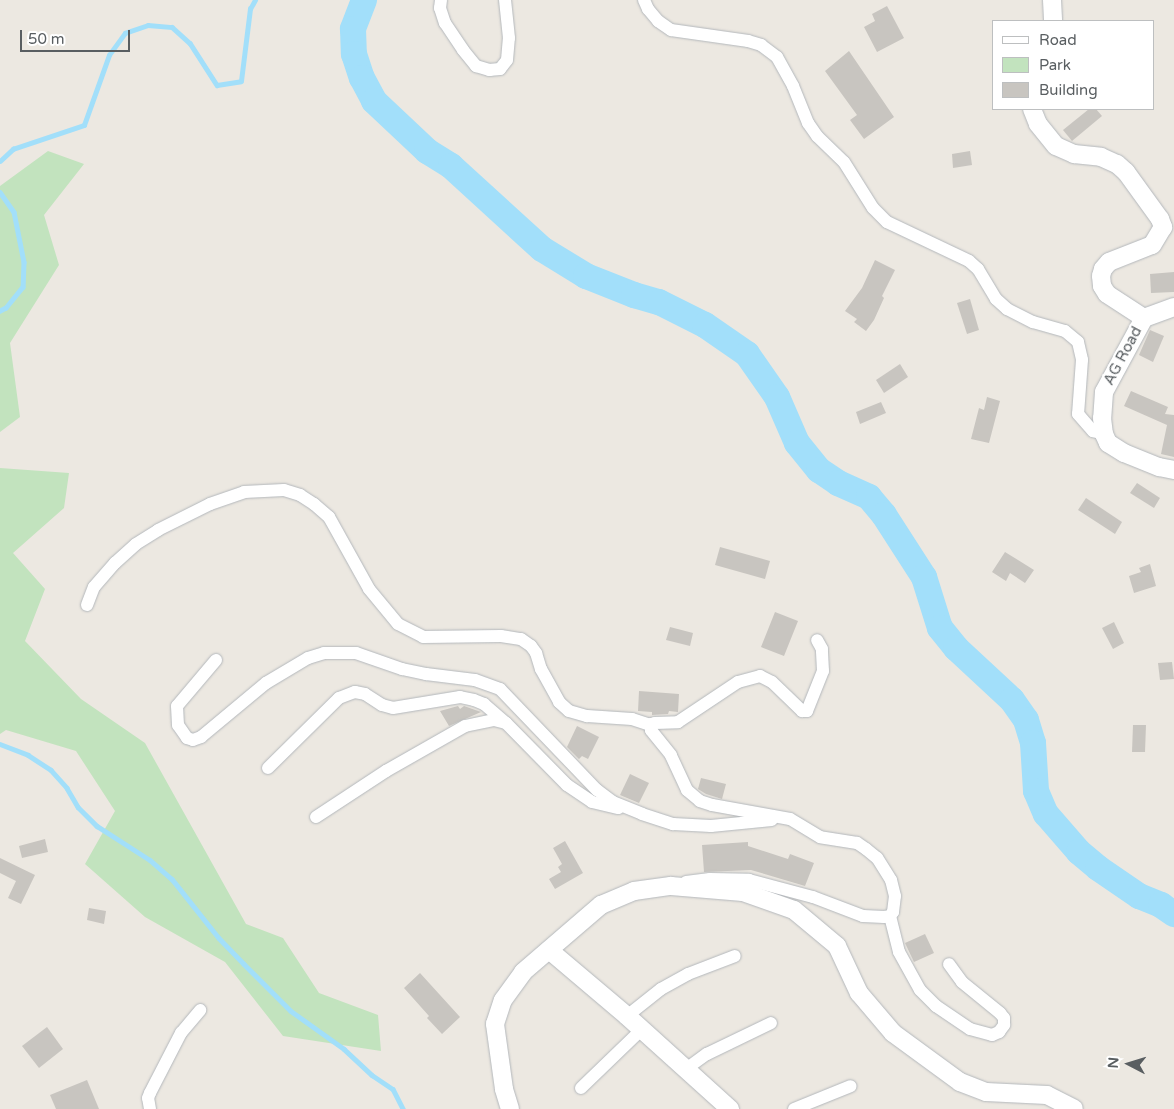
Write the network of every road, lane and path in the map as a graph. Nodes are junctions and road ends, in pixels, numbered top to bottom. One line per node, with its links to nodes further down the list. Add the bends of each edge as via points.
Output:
1 (440, 0): 2 (street, via 445,23 463,50 476,66 489,70 500,69 507,60 509,38)
2 (505, 0)
3 (644, 0): 7 (street, via 648,10 671,30 748,41 761,45 777,57 808,123 844,162 873,208 887,222 969,261 1007,309 1033,322 1065,331 1078,342 1082,360 1078,414 1093,431)
4 (1032, 110): 6 (main road, via 1038,124 1056,146 1074,154 1101,157 1118,164 1160,219 1163,227 1152,245 1109,262 1101,276 1107,294)
5 (1174, 307): 6 (main road, AG Road)
6 (1144, 318): 7 (main road, AG Road, via 1104,392)
7 (1104, 434): 8 (main road, via 1108,443 1124,453)
8 (1174, 470)
9 (87, 605): 13 (street, via 94,588 115,563 158,530 210,504 244,492 284,490 300,495 329,517 369,589 398,624 423,636 521,639 536,653 559,702 569,711 587,716 632,719)
10 (816, 640): 13 (street, via 822,649 823,671 807,711 802,711 772,682 760,676 738,682 678,722)
11 (216, 660): 15 (street, via 177,706 178,725 186,738 201,737 266,683 308,658 324,653 356,653 410,671 475,680 500,689 598,790 613,802)
12 (506, 724): 14 (street, via 484,704 460,697 393,708 355,692 339,698); 15 (street, via 567,786 592,802); 16 (street, via 494,720 465,726 386,771)
13 (651, 725): 17 (street, via 654,737 671,755 692,796 712,805)
14 (268, 768)
15 (642, 814): 17 (street, via 673,824 712,826)
16 (316, 817)
17 (782, 818): 19 (street, via 790,819 820,837 857,843 877,858 891,880 895,896 896,904)
18 (671, 886): 19 (street, via 710,879 749,880 813,897 852,913 873,918); 20 (main road, via 634,891 601,905); 34 (main road, via 743,892 794,910 837,946 859,993 893,1034 960,1082 986,1092 1047,1095)
19 (890, 916): 22 (street, via 898,952 920,990 936,1006 970,1029 992,1035 999,1032 1004,1018 962,982)
20 (549, 950): 24 (main road); 31 (main road, via 523,972 503,1000 495,1024)
21 (735, 956): 24 (street, via 688,974)
22 (949, 964)
23 (200, 1010): 30 (street, via 181,1033 150,1093)
24 (627, 1016): 26 (main road)
25 (771, 1023): 27 (street, via 707,1054)
26 (642, 1029): 27 (main road); 29 (street)
27 (686, 1069): 32 (main road)
28 (850, 1086): 33 (street)
29 (581, 1088)
30 (150, 1109)
31 (510, 1109)
32 (730, 1109)
33 (794, 1109)
34 (1074, 1109)

